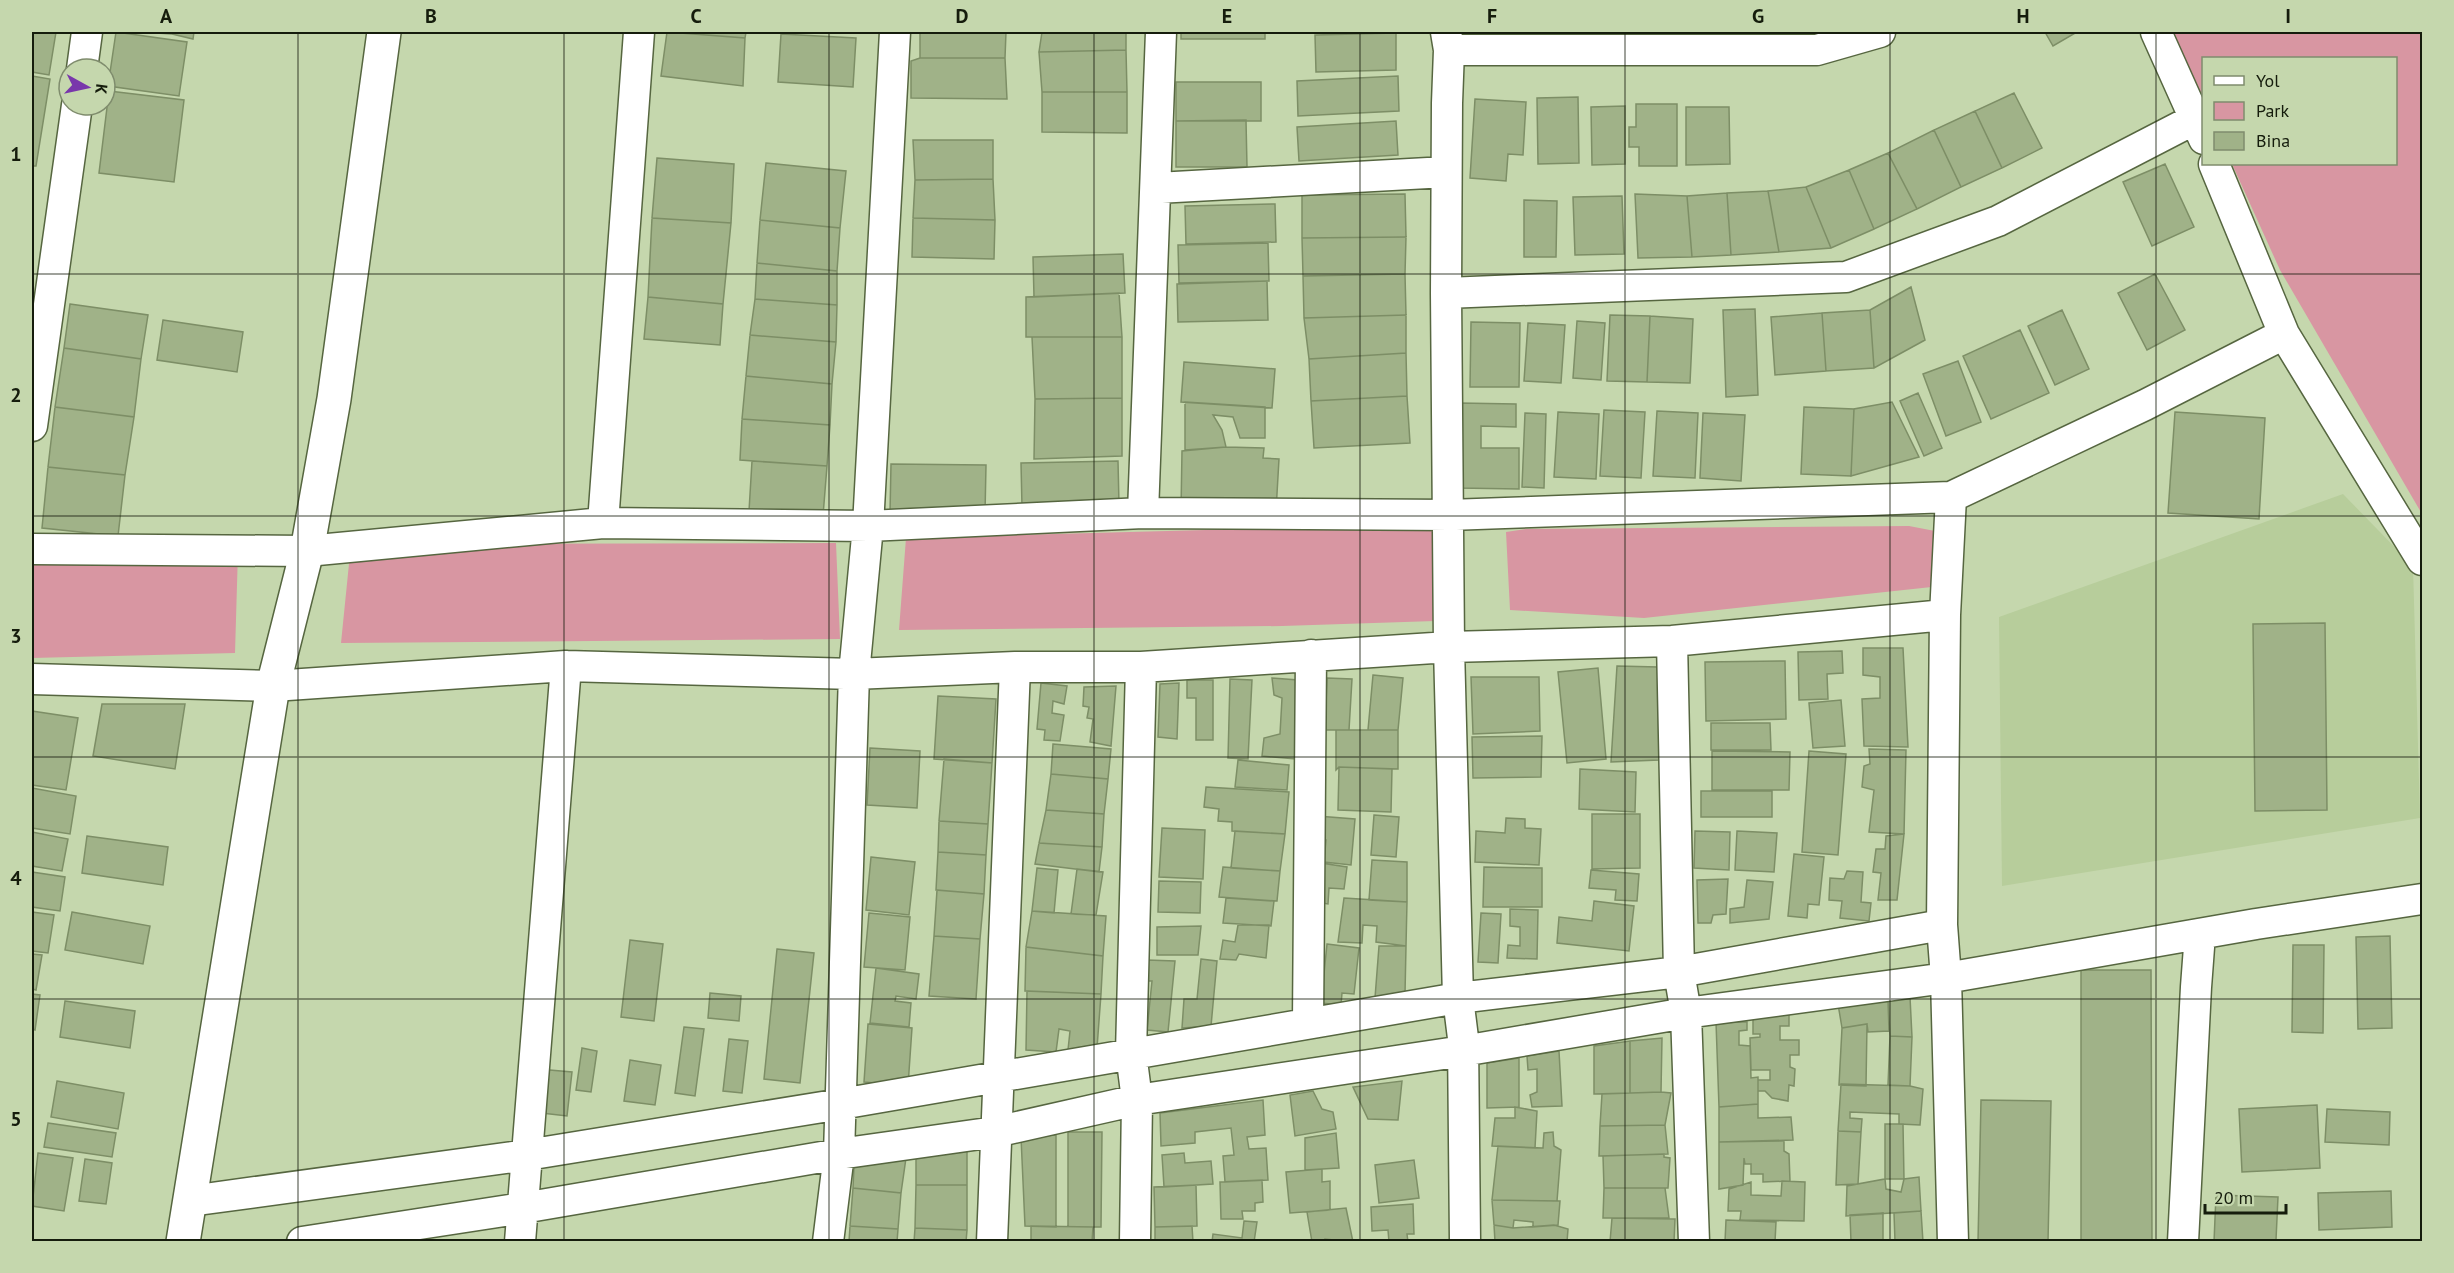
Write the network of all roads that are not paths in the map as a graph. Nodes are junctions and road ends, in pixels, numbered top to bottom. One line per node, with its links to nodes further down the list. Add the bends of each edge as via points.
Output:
1 (87, 32): 9 (street)
2 (384, 32): 24 (street, via 334,399)
3 (639, 32): 21 (street)
4 (895, 32): 22 (street)
5 (1161, 32): 14 (street)
6 (1880, 32): 8 (street, via 1817,50)
7 (2156, 32): 11 (street)
8 (1448, 41): 13 (street)
9 (84, 57)
10 (75, 117): 17 (street)
11 (2199, 129): 15 (street, via 1998,221 1846,277)
12 (2214, 165): 16 (street)
13 (1446, 172): 14 (street); 15 (street)
14 (1157, 188): 19 (street)
15 (1446, 293): 20 (street)
16 (2284, 334): 18 (street); 25 (street)
17 (32, 426)
18 (1951, 497): 20 (street); 26 (street)
19 (1143, 513): 20 (street); 22 (street)
20 (1449, 515): 28 (street)
21 (603, 523): 22 (street); 24 (street)
22 (868, 526): 33 (street)
23 (32, 549): 24 (street)
24 (307, 551): 35 (street)
25 (2422, 560)
26 (1945, 615): 27 (street); 37 (street)
27 (1672, 641): 28 (street); 39 (street)
28 (1449, 647): 29 (street); 41 (street)
29 (1311, 656): 32 (street); 43 (street)
30 (566, 666): 33 (street); 35 (street); 51 (street)
31 (1015, 667): 32 (street); 33 (street); 46 (street)
32 (1141, 667): 45 (street)
33 (854, 674): 48 (street)
34 (32, 679): 35 (street)
35 (273, 686): 52 (street)
36 (2422, 899): 38 (street)
37 (1942, 925): 39 (street); 40 (street)
38 (2200, 934): 40 (street); 63 (street)
39 (1679, 972): 41 (street); 42 (street)
40 (1946, 978): 42 (street); 62 (street)
41 (1458, 998): 43 (street); 44 (street)
42 (1686, 1013): 44 (street); 61 (street)
43 (1308, 1023): 45 (street)
44 (1463, 1051): 47 (street); 60 (street)
45 (1131, 1053): 46 (street); 47 (street)
46 (998, 1075): 48 (street); 49 (street)
47 (1137, 1100): 49 (street); 59 (street)
48 (841, 1104): 50 (street); 51 (street)
49 (995, 1132): 50 (street); 58 (street)
50 (839, 1154): 53 (street); 57 (street)
51 (527, 1155): 52 (street); 53 (street)
52 (190, 1201): 54 (street)
53 (523, 1208): 55 (street); 56 (street)
54 (183, 1242)
55 (302, 1242)
56 (520, 1242)
57 (828, 1242)
58 (992, 1242)
59 (1135, 1242)
60 (1465, 1242)
61 (1694, 1242)
62 (1953, 1242)
63 (2183, 1242)

